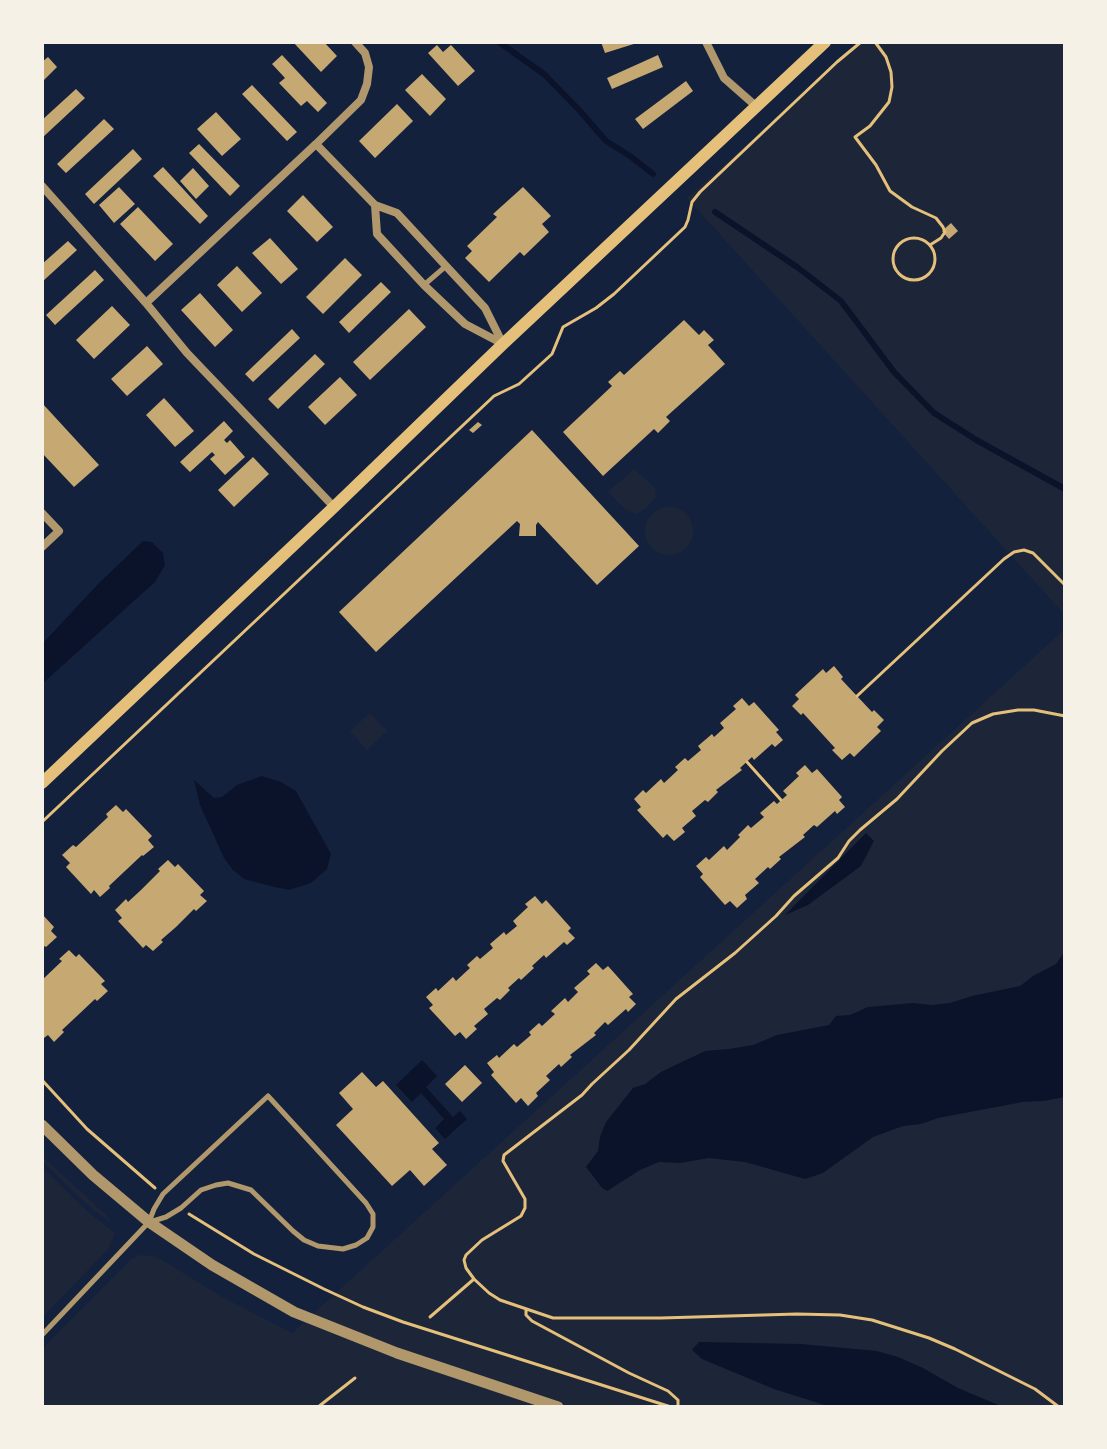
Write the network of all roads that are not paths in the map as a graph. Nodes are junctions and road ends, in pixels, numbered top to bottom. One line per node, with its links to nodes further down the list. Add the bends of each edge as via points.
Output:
1 (355, 42): 5 (street, via 369,67 361,100)
2 (706, 42): 4 (street, via 724,78)
3 (825, 42): 4 (main road)
4 (757, 107): 11 (main road)
5 (316, 144): 7 (street); 10 (street)
6 (42, 186): 10 (street)
7 (375, 205): 8 (street, via 397,213); 9 (street, via 377,234)
8 (446, 266): 9 (lane); 11 (street, via 485,308)
9 (424, 285): 11 (street, via 465,324)
10 (146, 303): 12 (street)
11 (503, 344): 12 (main road)
12 (334, 507): 15 (main road)
13 (42, 513): 14 (street, via 59,531)
14 (42, 547)
15 (42, 783)
16 (42, 1125): 17 (street)
17 (149, 1222): 17 (lane, via 181,1208 201,1190 228,1183 251,1190 293,1231 318,1246 356,1245 367,1238 373,1214 268,1096 163,1194); 18 (lane); 19 (street, via 294,1312)
18 (42, 1335)
19 (558, 1407)

